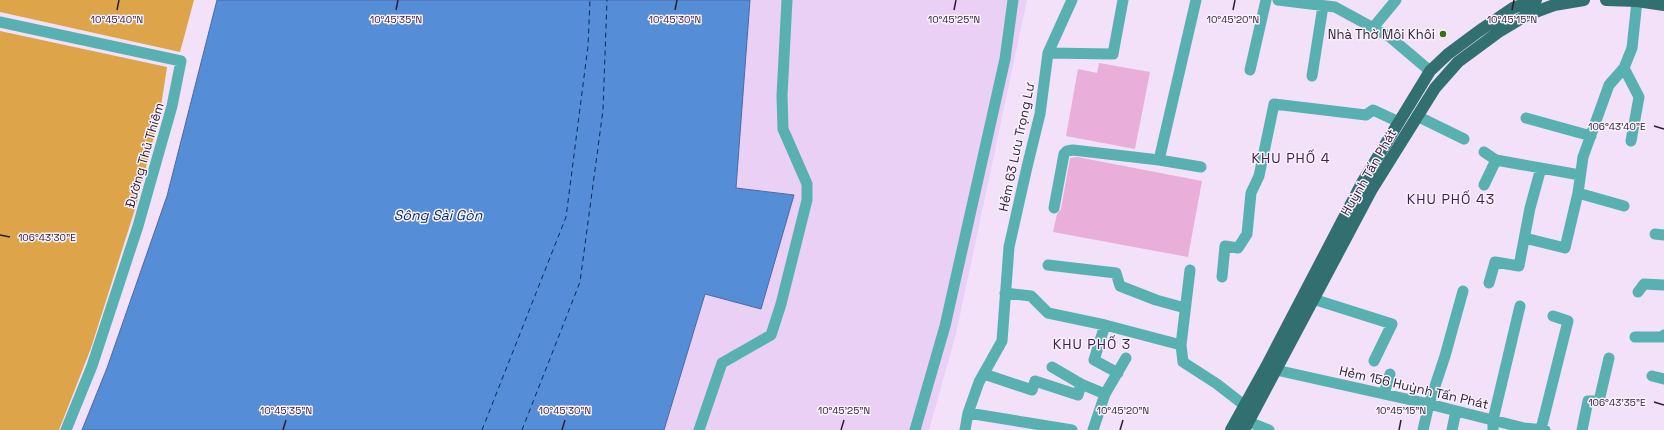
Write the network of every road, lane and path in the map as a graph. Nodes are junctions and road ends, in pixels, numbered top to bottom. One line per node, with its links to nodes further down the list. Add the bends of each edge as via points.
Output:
1 (787, 0): 79 (street, via 782,96 783,129 807,184 807,200 771,335 722,363)
2 (1013, 0): 80 (street, via 1005,59 945,326)
3 (1072, 0): 18 (street, Hẻm 63 Lưu Trọng Lư)
4 (1123, 0): 18 (street, via 1113,54)
5 (1196, 0): 32 (street)
6 (1266, 0): 20 (street)
7 (1278, 0): 15 (street)
8 (1396, 0): 17 (street)
9 (1536, 0): 21 (main road, Huỳnh Tấn Phát, via 1514,8 1479,31)
10 (1584, 0): 23 (main road, Huỳnh Tấn Phát, via 1554,6 1520,19 1458,62)
11 (1606, 0): 12 (main road)
12 (1637, 1): 14 (main road); 19 (street, via 1632,48)
13 (1335, 4): 15 (street); 17 (street)
14 (1664, 4)
15 (1323, 6): 22 (street)
16 (0, 22): 78 (street, Đường Thủ Thiêm, via 181,61 172,106 138,226 92,366)
17 (1372, 28): 21 (street, via 1390,37)
18 (1048, 53): 49 (street, Hẻm 63 Lưu Trọng Lư, via 1040,114 1009,247)
19 (1624, 68): 28 (street, via 1609,85); 30 (street, via 1639,97)
20 (1250, 70)
21 (1430, 71): 23 (main road); 24 (main road, Huỳnh Tấn Phát)
22 (1312, 76)
23 (1441, 82): 25 (main road, Huỳnh Tấn Phát)
24 (1406, 110): 25 (main road); 27 (main road, Huỳnh Tấn Phát)
25 (1417, 116): 29 (street); 50 (main road, Huỳnh Tấn Phát, via 1372,189)
26 (1526, 118): 28 (street)
27 (1399, 122): 44 (street, via 1373,110 1366,115 1274,104 1259,176 1251,193 1247,234 1238,248 1225,246); 62 (main road, Huỳnh Tấn Phát, via 1363,181)
28 (1591, 136): 36 (street)
29 (1464, 139)
30 (1631, 141)
31 (1484, 152): 33 (street)
32 (1159, 160): 34 (street); 40 (street, via 1067,151 1064,154)
33 (1496, 160): 35 (street); 37 (street)
34 (1201, 167)
35 (1541, 168): 36 (street); 41 (street)
36 (1580, 175): 38 (street)
37 (1484, 185)
38 (1578, 193): 39 (street); 41 (street, via 1565,248)
39 (1624, 206)
40 (1054, 208)
41 (1525, 238): 45 (street, via 1519,266 1495,262)
42 (1048, 265): 52 (street, via 1116,273 1120,286)
43 (1190, 270): 52 (street)
44 (1222, 277)
45 (1489, 283)
46 (1664, 285): 48 (street, via 1644,284)
47 (1463, 291): 71 (street)
48 (1638, 292)
49 (1005, 293): 54 (street, via 1031,296 1048,313); 64 (street, Hẻm 63 Lưu Trọng Lư, via 1002,341)
50 (1313, 299): 60 (street, via 1392,324); 62 (main road, Huỳnh Tấn Phát)
51 (1520, 306): 75 (street)
52 (1185, 308): 57 (street)
53 (1553, 316): 88 (street, via 1568,321)
54 (1105, 325): 57 (street); 63 (street, via 1094,360)
55 (1664, 336): 56 (street)
56 (1635, 337)
57 (1181, 345): 72 (street, via 1183,362)
58 (1126, 358): 63 (street)
59 (1609, 358): 89 (street, via 1599,401 1588,401)
60 (1374, 361)
61 (1052, 367): 68 (street)
62 (1271, 368): 70 (street, Hẻm 156 Huỳnh Tấn Phát); 72 (main road, Huỳnh Tấn Phát); 76 (main road, Huỳnh Tấn Phát)
63 (1118, 373): 69 (street)
64 (984, 374): 68 (street, via 1032,390 1035,381 1078,395); 74 (street)
65 (1390, 374): 70 (street)
66 (1652, 376): 67 (street)
67 (1664, 379)
68 (1081, 384): 69 (street)
69 (1105, 394): 83 (street)
70 (1384, 394): 71 (street, Hẻm 156 Huỳnh Tấn Phát)
71 (1429, 404): 73 (street, Hẻm 156 Huỳnh Tấn Phát); 86 (street)
72 (1244, 405): 84 (main road, Huỳnh Tấn Phát)
73 (1456, 411): 75 (street, Hẻm 156 Huỳnh Tấn Phát); 87 (street)
74 (968, 413): 81 (street); 82 (street)
75 (1493, 425): 77 (street, Hẻm 156 Huỳnh Tấn Phát)
76 (1247, 426): 85 (street)
77 (1524, 429): 88 (street, Hẻm 156 Huỳnh Tấn Phát)
78 (66, 430)
79 (699, 430)
80 (915, 430)
81 (965, 430)
82 (1072, 430)
83 (1093, 430)
84 (1230, 430)
85 (1269, 430)
86 (1423, 430)
87 (1452, 430)
88 (1543, 430)
89 (1582, 430)

